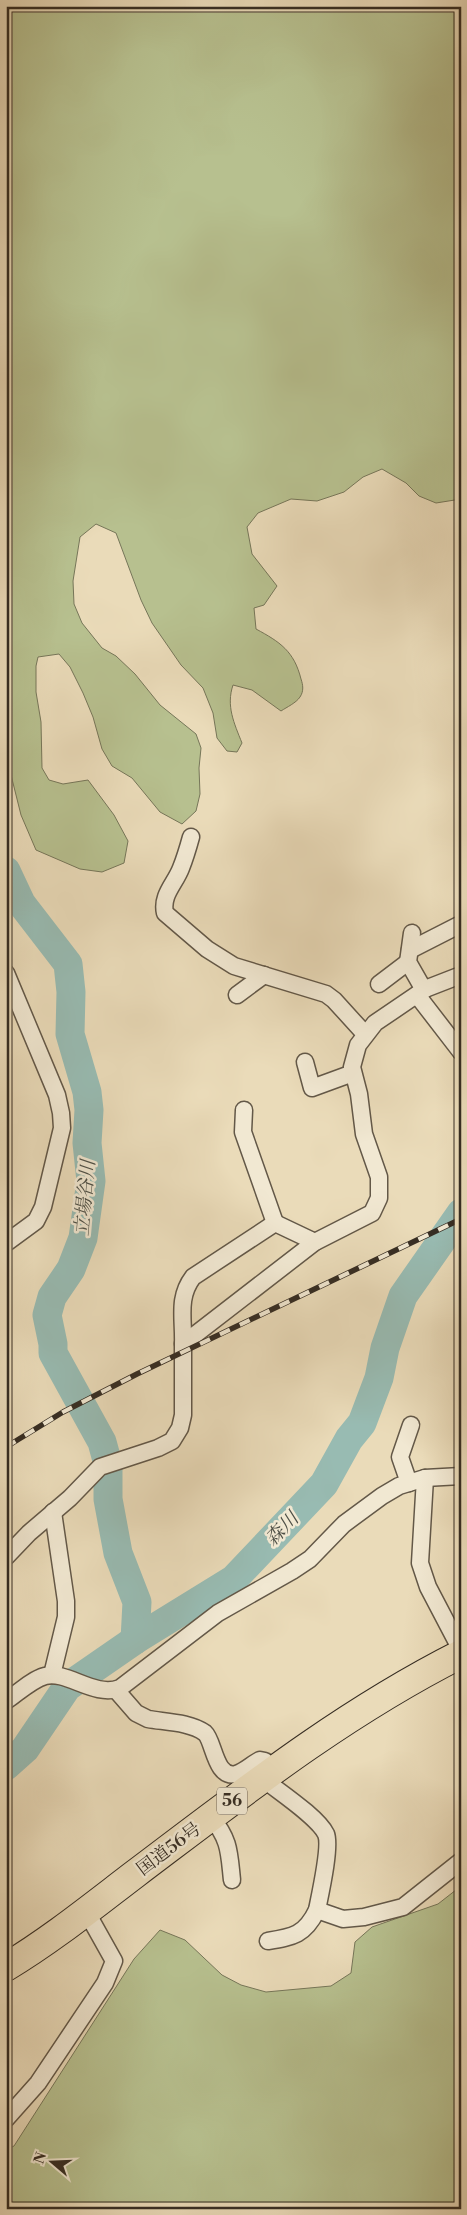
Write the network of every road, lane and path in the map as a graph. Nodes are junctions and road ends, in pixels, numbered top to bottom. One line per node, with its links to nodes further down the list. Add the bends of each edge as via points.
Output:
1 (191, 837): 6 (street, via 181,869 165,898 165,913 219,959)
2 (461, 924): 4 (street)
3 (412, 933): 4 (street)
4 (409, 956): 8 (street); 9 (street)
5 (6, 974): 18 (street, via 57,1095 62,1128 36,1221)
6 (264, 975): 10 (street); 11 (street, via 326,994)
7 (461, 975): 9 (street)
8 (379, 984)
9 (421, 992): 11 (street, via 375,1023); 12 (street)
10 (237, 995)
11 (365, 1034): 14 (street, via 353,1057)
12 (461, 1052)
13 (305, 1062): 14 (street, via 312,1088)
14 (353, 1073): 17 (street, via 364,1134 380,1177 379,1198 372,1212)
15 (244, 1110): 16 (street, via 242,1132)
16 (275, 1223): 17 (street); 19 (street, via 193,1278 186,1287 182,1298)
17 (316, 1242): 19 (street)
18 (6, 1243)
19 (183, 1344): 24 (street, via 183,1415 172,1440 158,1448 100,1467)
20 (411, 1425): 23 (street, via 400,1457)
21 (461, 1476): 22 (street)
22 (425, 1478): 23 (street); 26 (street, via 420,1564)
23 (409, 1483): 28 (street, via 366,1507 344,1524 310,1559 218,1613)
24 (53, 1512): 25 (street); 27 (street, via 66,1617)
25 (6, 1557)
26 (461, 1652): 30 (highway, 国道56号 / 56, via 383,1695)
27 (52, 1676): 28 (street, via 102,1690); 29 (street, via 34,1681)
28 (116, 1690): 30 (street, via 141,1716 196,1728 207,1734 218,1764 228,1773 238,1774 260,1760 265,1761)
29 (6, 1701)
30 (267, 1775): 31 (highway, 国道56号 / 56); 34 (street, via 309,1814 326,1835 328,1844)
31 (211, 1817): 33 (street, via 227,1842); 35 (highway, 国道56号 / 56)
32 (461, 1861): 34 (street, via 403,1908 343,1919)
33 (232, 1880)
34 (317, 1910): 36 (street, via 313,1919 294,1937)
35 (86, 1911): 37 (highway, 国道56号 / 56); 38 (street, via 114,1961 105,1983 38,2083)
36 (268, 1941)
37 (8, 1965)
38 (6, 2119)

